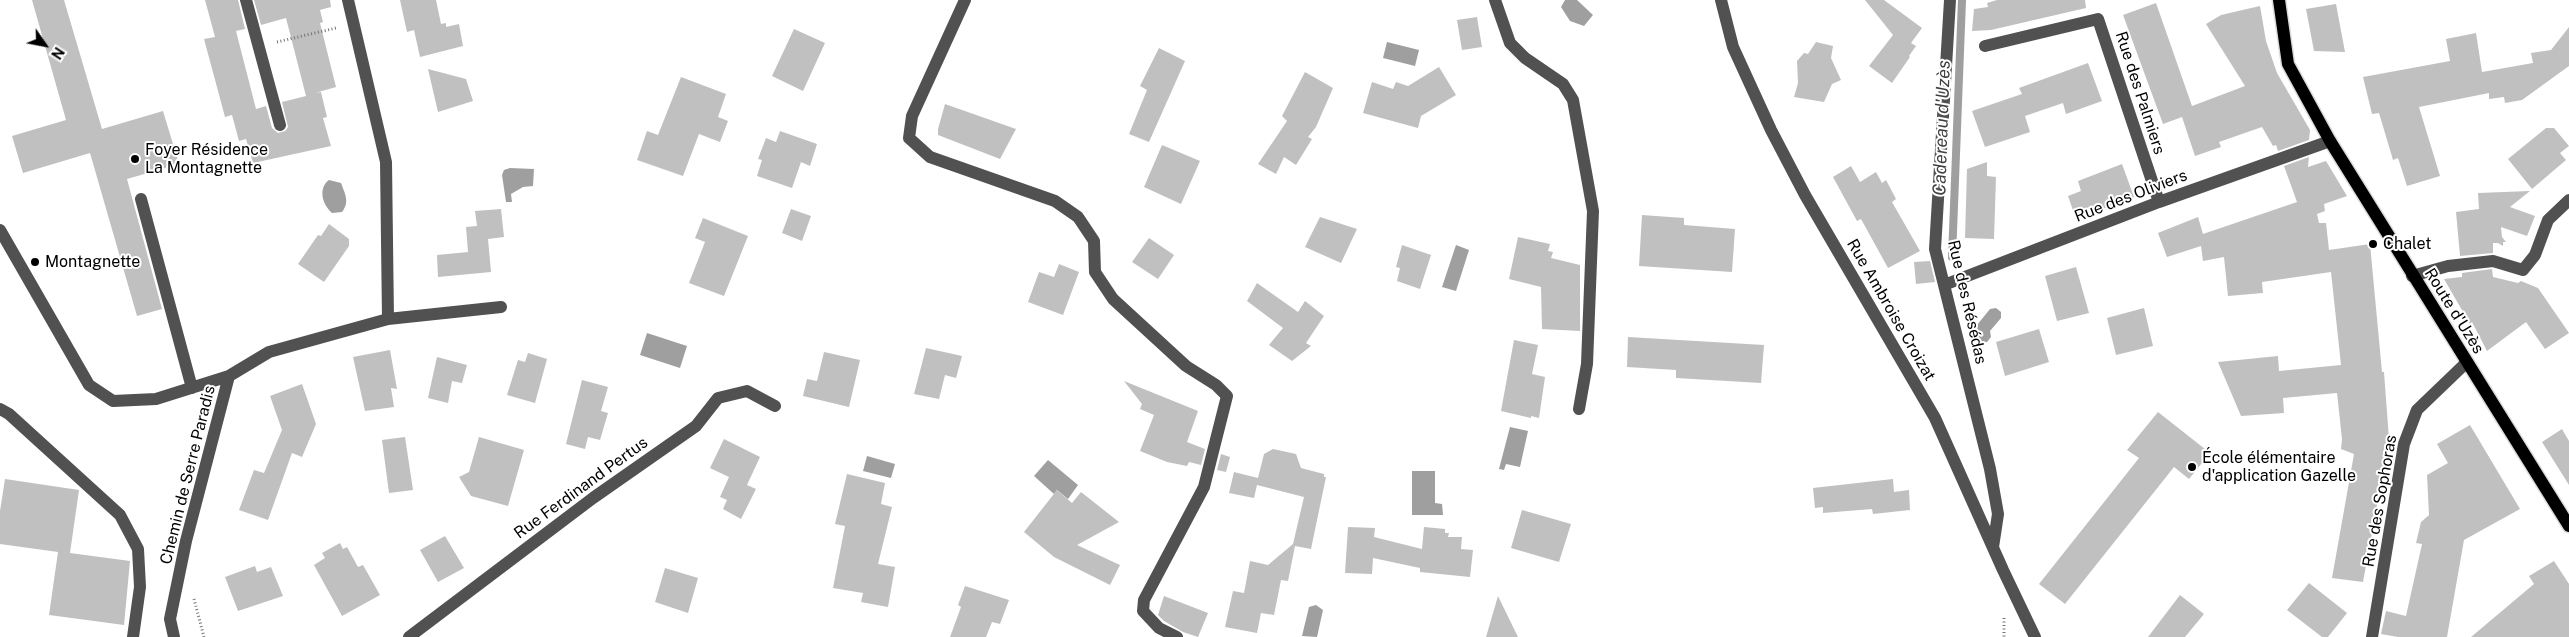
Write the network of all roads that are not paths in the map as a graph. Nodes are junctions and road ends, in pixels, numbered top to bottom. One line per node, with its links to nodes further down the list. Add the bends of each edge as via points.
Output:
1 (246, 0): 9 (street)
2 (348, 0): 18 (street, via 386,162)
3 (965, 0): 30 (street, via 912,116 909,138 930,157 1055,201 1078,218 1094,241 1095,272 1114,300 1186,366 1227,396 1204,487 1144,600 1142,611 1159,628)
4 (1495, 0): 24 (street, via 1510,43 1562,84 1573,100 1592,211 1587,364)
5 (1721, 0): 26 (street, Rue Ambroise Croizat, via 1733,48 1771,130 1805,195 1935,418)
6 (1950, 0): 16 (street, Rue des Résédas, via 1935,249)
7 (2278, 0): 10 (main road, Route d'Uzès, via 2288,64)
8 (1985, 46): 13 (street, Rue des Palmiers, via 2098,19)
9 (280, 125)
10 (2330, 141): 13 (street, Rue des Oliviers); 15 (main road, Route d'Uzès)
11 (141, 199): 21 (street)
12 (2569, 200): 15 (street, via 2548,220 2535,255 2523,270 2493,261 2448,266)
13 (2159, 202): 16 (street, Rue des Oliviers)
14 (0, 230): 21 (street, Chemin de Serre Paradis, via 89,385 113,401 156,399)
15 (2412, 276): 19 (main road, Route d'Uzès)
16 (1944, 284): 26 (street, Rue des Résédas, via 1990,469 1998,514)
17 (501, 307): 18 (street)
18 (388, 319): 20 (street, via 269,352)
19 (2467, 362): 25 (main road, Route d'Uzès); 32 (street, Rue des Sophoras, via 2417,410 2404,444)
20 (229, 376): 21 (street, Chemin de Serre Paradis); 28 (street, Chemin de Serre Paradis, via 186,541 170,618)
21 (192, 388)
22 (775, 406): 29 (street, Rue Ferdinand Pertus, via 747,391 718,398 696,426 593,498)
23 (0, 409): 27 (street, via 120,515 138,549 140,587)
24 (1579, 409)
25 (2569, 526)
26 (1993, 547): 31 (street, Rue Ambroise Croizat)
27 (134, 637)
28 (174, 637)
29 (409, 637)
30 (1177, 637)
31 (2035, 637)
32 (2372, 637)

